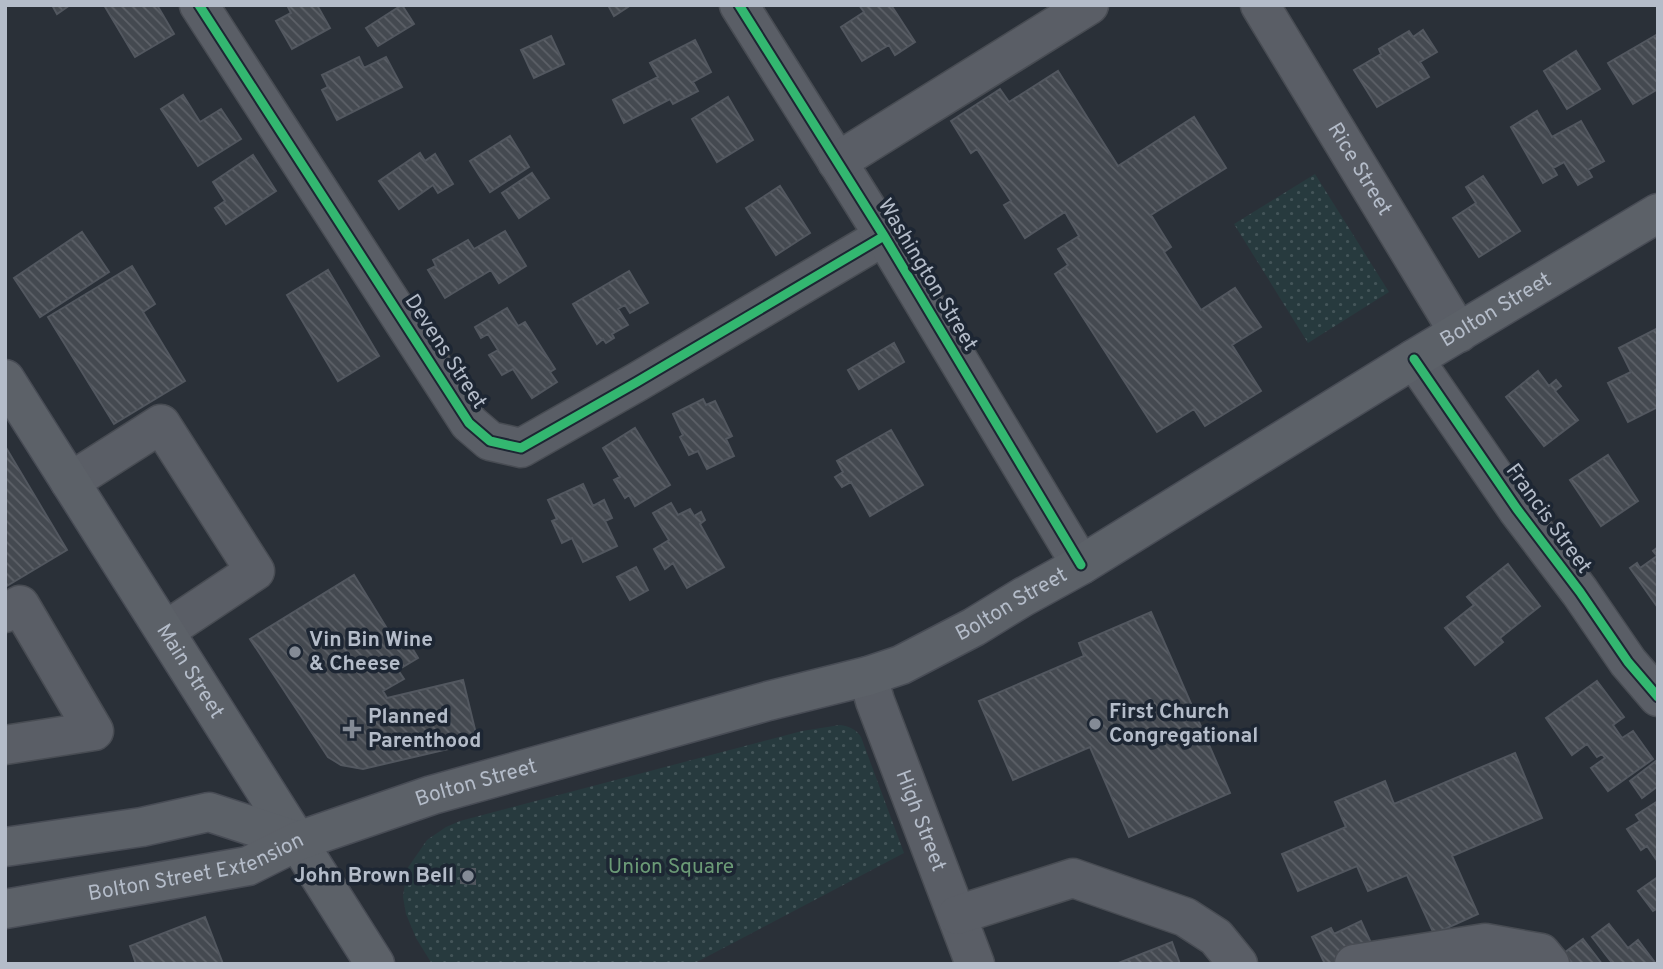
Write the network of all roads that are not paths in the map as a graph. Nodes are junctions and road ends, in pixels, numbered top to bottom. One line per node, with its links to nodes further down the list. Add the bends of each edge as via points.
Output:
1 (198, 5): 7 (street, Devens Street, via 469,423 491,441 521,447)
2 (739, 5): 5 (street, Washington Street)
3 (1089, 5): 5 (street)
4 (1260, 5): 8 (street, Rice Street)
5 (837, 162): 7 (street, Washington Street)
6 (1658, 213): 8 (main road, Bolton Street)
7 (884, 236): 12 (street, Washington Street)
8 (1459, 333): 9 (main road, Bolton Street)
9 (1414, 359): 12 (main road, Bolton Street); 16 (street, Francis Street, via 1517,509)
10 (5, 379): 11 (main road, Main Street)
11 (70, 482): 14 (main road, Main Street); 14 (street, via 161,424 248,559 255,571)
12 (1081, 565): 15 (main road, Bolton Street, via 974,627 901,665)
13 (5, 613): 17 (street, via 20,605 94,731)
14 (165, 631): 18 (main road, Main Street)
15 (868, 676): 18 (main road, Bolton Street, via 432,795); 21 (street, High Street)
16 (1658, 697)
17 (5, 745)
18 (298, 841): 19 (main road, Bolton Street Extension, via 209,812); 20 (main road, Bolton Street Extension, via 248,866); 22 (main road, Main Street)
19 (5, 847)
20 (5, 909)
21 (957, 915): 23 (street, High Street); 24 (street, via 1073,878 1185,917 1216,937)
22 (375, 964)
23 (975, 964)
24 (1238, 964)
25 (1354, 964): 26 (street, via 1485,943 1541,954)
26 (1550, 964)

